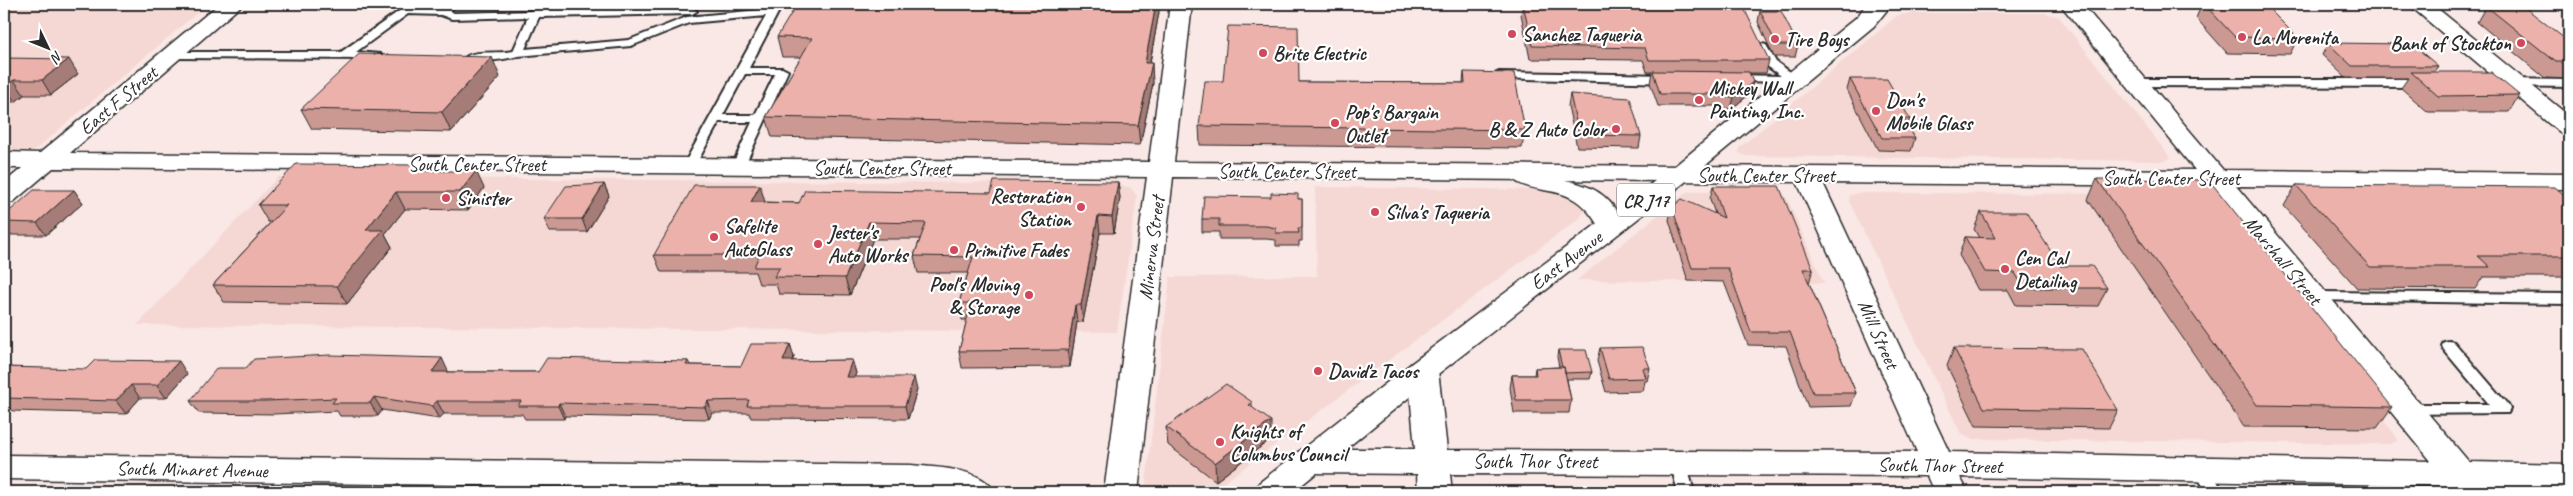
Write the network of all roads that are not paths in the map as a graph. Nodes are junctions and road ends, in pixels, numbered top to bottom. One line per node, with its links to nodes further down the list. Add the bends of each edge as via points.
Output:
1 (232, 4): 13 (street, East F Street)
2 (1181, 4): 33 (street, Minerva Street)
3 (1877, 4): 21 (street, East Avenue / CR J17, via 1866,21)
4 (2071, 4): 22 (street, Marshall Street)
5 (2418, 4): 24 (street)
6 (649, 7): 9 (lane); 10 (lane)
7 (446, 8): 9 (lane, via 452,16); 14 (lane, via 406,12)
8 (775, 8): 10 (lane); 17 (lane)
9 (536, 9): 12 (lane)
10 (692, 12): 12 (lane, via 631,43)
11 (1757, 37): 21 (lane, via 1771,64)
12 (518, 53): 16 (lane, via 502,57)
13 (172, 55): 14 (lane); 30 (street, East F Street)
14 (345, 55): 15 (lane)
15 (387, 56)
16 (462, 58)
17 (741, 71): 26 (lane); 27 (lane, via 782,71)
18 (1499, 76): 19 (lane)
19 (1681, 79)
20 (1719, 79): 21 (lane)
21 (1795, 80): 35 (street, East Avenue / CR J17)
22 (2136, 83): 23 (lane); 37 (street, Marshall Street)
23 (2434, 83)
24 (2504, 83): 25 (lane); 28 (street)
25 (2569, 84)
26 (715, 118): 27 (lane); 31 (lane)
27 (760, 119): 32 (lane)
28 (2569, 128)
29 (4, 160): 30 (street, South Center Street)
30 (45, 161): 31 (street, South Center Street); 39 (street, East F Street)
31 (690, 166): 32 (street, South Center Street)
32 (738, 166): 33 (street, South Center Street)
33 (1160, 170): 34 (street, South Center Street); 55 (street, Minerva Street)
34 (1520, 173): 35 (street, South Center Street); 40 (street, via 1545,184 1569,187 1583,193 1601,208)
35 (1680, 174): 36 (street, South Center Street); 40 (street, East Avenue / CR J17)
36 (1807, 175): 37 (street, South Center Street); 51 (street, Mill Street)
37 (2215, 178): 38 (street, South Center Street); 41 (street, Marshall Street)
38 (2569, 181)
39 (4, 196)
40 (1612, 226): 44 (street, East Avenue / CR J17)
41 (2313, 297): 42 (lane); 45 (street, Marshall Street)
42 (2569, 299)
43 (2449, 346): 45 (lane, via 2502,409)
44 (1423, 370): 46 (street, East Avenue / CR J17); 47 (street)
45 (2408, 410): 53 (street, Marshall Street)
46 (1310, 460): 47 (street, South Thor Street); 56 (street, East Avenue / CR J17)
47 (1433, 460): 50 (street, South Thor Street); 57 (street)
48 (4, 467): 54 (street, South Minaret Avenue, via 911,477 938,479)
49 (2569, 476): 53 (street, South Thor Street)
50 (1682, 477): 51 (street, South Thor Street)
51 (1944, 478): 52 (street, South Thor Street)
52 (2208, 481): 53 (street, South Thor Street)
53 (2468, 484)
54 (966, 490)
55 (1121, 492)
56 (1272, 492)
57 (1435, 492)

